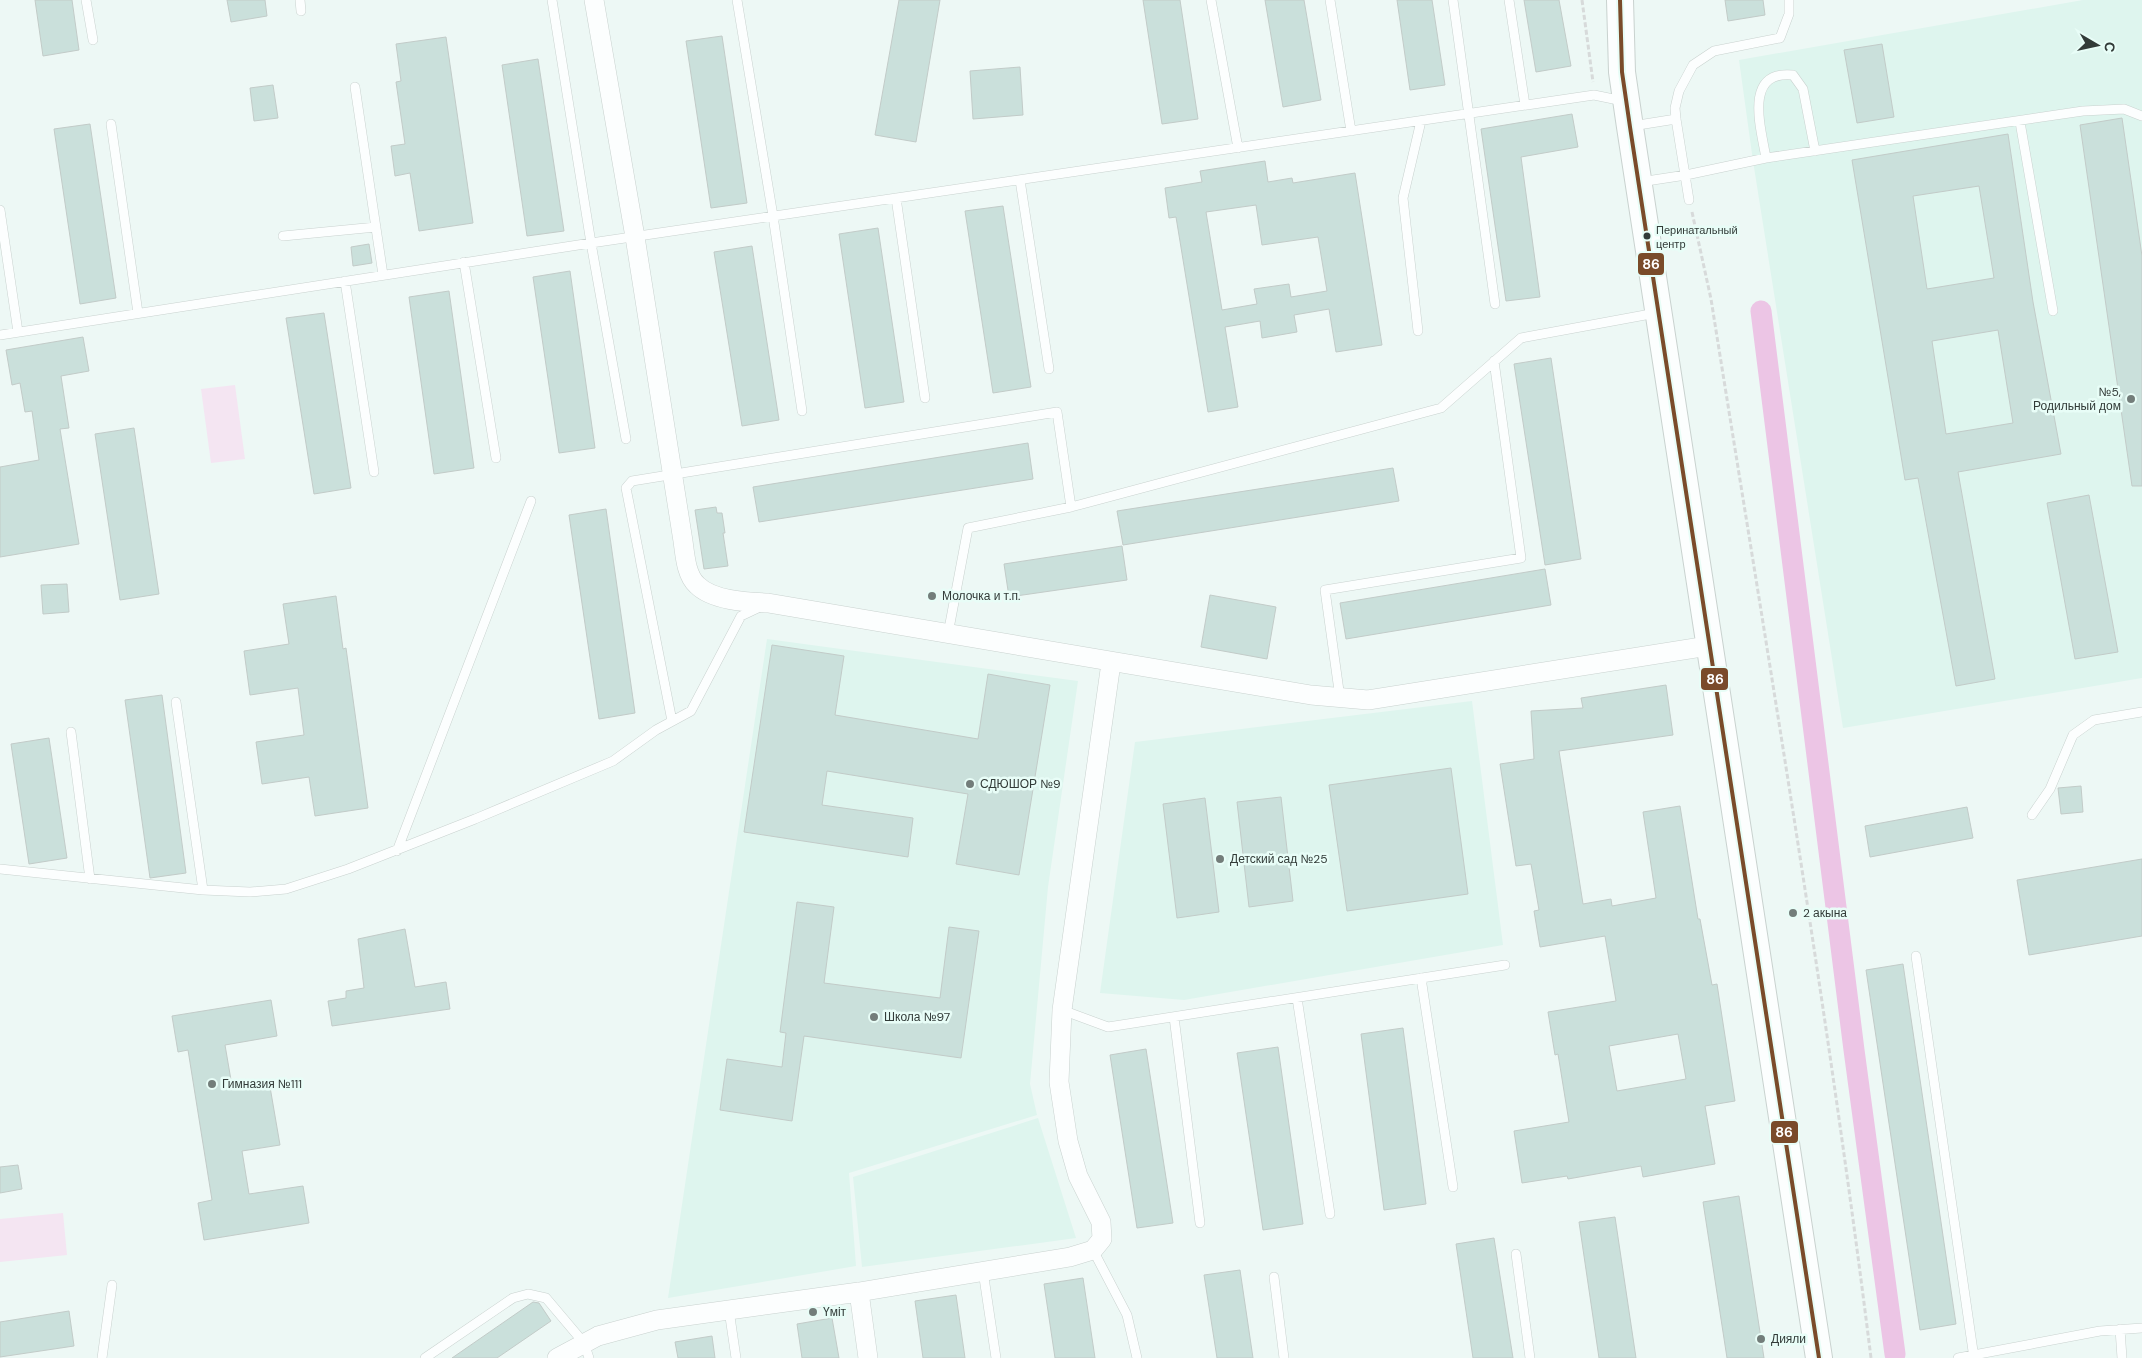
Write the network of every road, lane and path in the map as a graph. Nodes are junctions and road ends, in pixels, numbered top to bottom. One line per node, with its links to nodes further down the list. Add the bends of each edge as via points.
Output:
1 (86, 0): 16 (lane)
2 (300, 0): 15 (lane)
3 (552, 0): 42 (lane)
4 (594, 0): 41 (street)
5 (737, 0): 38 (lane)
6 (1211, 0): 29 (lane)
7 (1330, 0): 28 (lane)
8 (1453, 0): 21 (lane)
9 (1510, 0): 20 (lane)
10 (1582, 0): 19 (path)
11 (1604, 0): 17 (main road)
12 (1620, 0): 17 (main road)
13 (1630, 0): 17 (main road)
14 (1789, 0): 25 (lane, via 1789,14 1780,38 1714,51 1693,65 1678,91)
15 (301, 11)
16 (93, 40)
17 (1622, 72): 22 (main road)
18 (355, 87): 39 (lane)
19 (1594, 95): 20 (lane); 22 (lane)
20 (1526, 105): 21 (lane)
21 (1469, 114): 24 (lane); 46 (lane)
22 (1628, 114): 25 (lane); 34 (main road)
23 (2142, 116): 26 (lane, via 2124,109 2084,111)
24 (1421, 120): 28 (lane); 50 (lane, via 1403,198)
25 (1676, 120): 32 (lane)
26 (2020, 122): 30 (lane); 47 (lane)
27 (111, 124): 49 (lane)
28 (1351, 131): 29 (lane)
29 (1238, 148): 33 (lane)
30 (1815, 151): 31 (lane); 31 (lane, via 1803,89 1793,75 1780,73 1770,79 1760,93 1758,108)
31 (1766, 158): 32 (lane)
32 (1686, 175): 34 (lane); 36 (lane)
33 (1020, 180): 35 (lane); 54 (lane)
34 (1638, 182): 48 (main road)
35 (896, 198): 38 (lane); 55 (lane)
36 (1689, 200): 107 (path, via 1711,299 1827,1034)
37 (0, 210): 51 (lane)
38 (773, 216): 41 (lane); 56 (lane)
39 (376, 227): 40 (lane); 44 (lane)
40 (283, 236)
41 (635, 237): 42 (lane); 60 (street)
42 (590, 242): 43 (lane); 57 (lane)
43 (464, 262): 44 (lane); 58 (lane)
44 (383, 275): 45 (lane)
45 (345, 281): 49 (lane); 59 (lane)
46 (1495, 304)
47 (2053, 310)
48 (1658, 312): 53 (lane, via 1521,338); 65 (main road)
49 (138, 313): 51 (lane)
50 (1418, 331)
51 (18, 332): 52 (lane)
52 (0, 335)
53 (1494, 361): 62 (lane, via 1441,408); 67 (lane, via 1521,558 1325,590)
54 (1049, 369)
55 (925, 398)
56 (802, 410)
57 (626, 439)
58 (496, 458)
59 (374, 472)
60 (672, 473): 62 (lane, via 1056,412); 63 (street, via 688,570 697,585 717,596 742,602); 70 (lane, via 632,481 626,488)
61 (531, 502): 73 (lane)
62 (1070, 507): 64 (lane, via 968,528)
63 (768, 603): 64 (street); 70 (lane, via 741,616 691,711)
64 (948, 634): 66 (street)
65 (1708, 646): 67 (street, via 1368,700); 106 (main road)
66 (1111, 662): 67 (street); 81 (street)
67 (1340, 698)
68 (176, 702): 76 (lane)
69 (2142, 712): 72 (lane, via 2094,720 2073,734 2050,789)
70 (672, 721): 73 (lane, via 613,761)
71 (71, 732): 75 (lane)
72 (2032, 815)
73 (396, 851): 76 (lane, via 286,889 250,892)
74 (0, 869): 75 (lane)
75 (90, 879): 76 (lane)
76 (203, 890)
77 (1916, 956): 96 (lane)
78 (1505, 965): 79 (lane)
79 (1421, 978): 80 (lane); 83 (lane)
80 (1297, 998): 82 (lane); 84 (lane)
81 (1062, 1010): 82 (lane, via 1108,1027); 86 (street, via 1059,1082 1068,1141 1078,1176 1102,1222 1102,1239)
82 (1174, 1017): 85 (lane)
83 (1453, 1188)
84 (1330, 1214)
85 (1200, 1223)
86 (1093, 1250): 88 (street, via 1070,1257); 103 (lane, via 1127,1314)
87 (1516, 1254): 105 (lane)
88 (983, 1271): 91 (street); 102 (lane)
89 (1274, 1277): 104 (lane)
90 (112, 1285): 97 (lane)
91 (859, 1292): 92 (street); 101 (street)
92 (729, 1310): 95 (street, via 657,1320 598,1336); 100 (lane)
93 (2142, 1328): 94 (lane)
94 (2120, 1329): 96 (lane); 109 (lane)
95 (587, 1351): 98 (lane, via 546,1298 528,1294 513,1298); 99 (street)
96 (1974, 1356): 108 (lane)
97 (102, 1358)
98 (425, 1358)
99 (557, 1358)
100 (736, 1358)
101 (868, 1358)
102 (996, 1358)
103 (1137, 1358)
104 (1284, 1358)
105 (1530, 1358)
106 (1819, 1358)
107 (1871, 1358)
108 (1958, 1358)
109 (2122, 1358)

